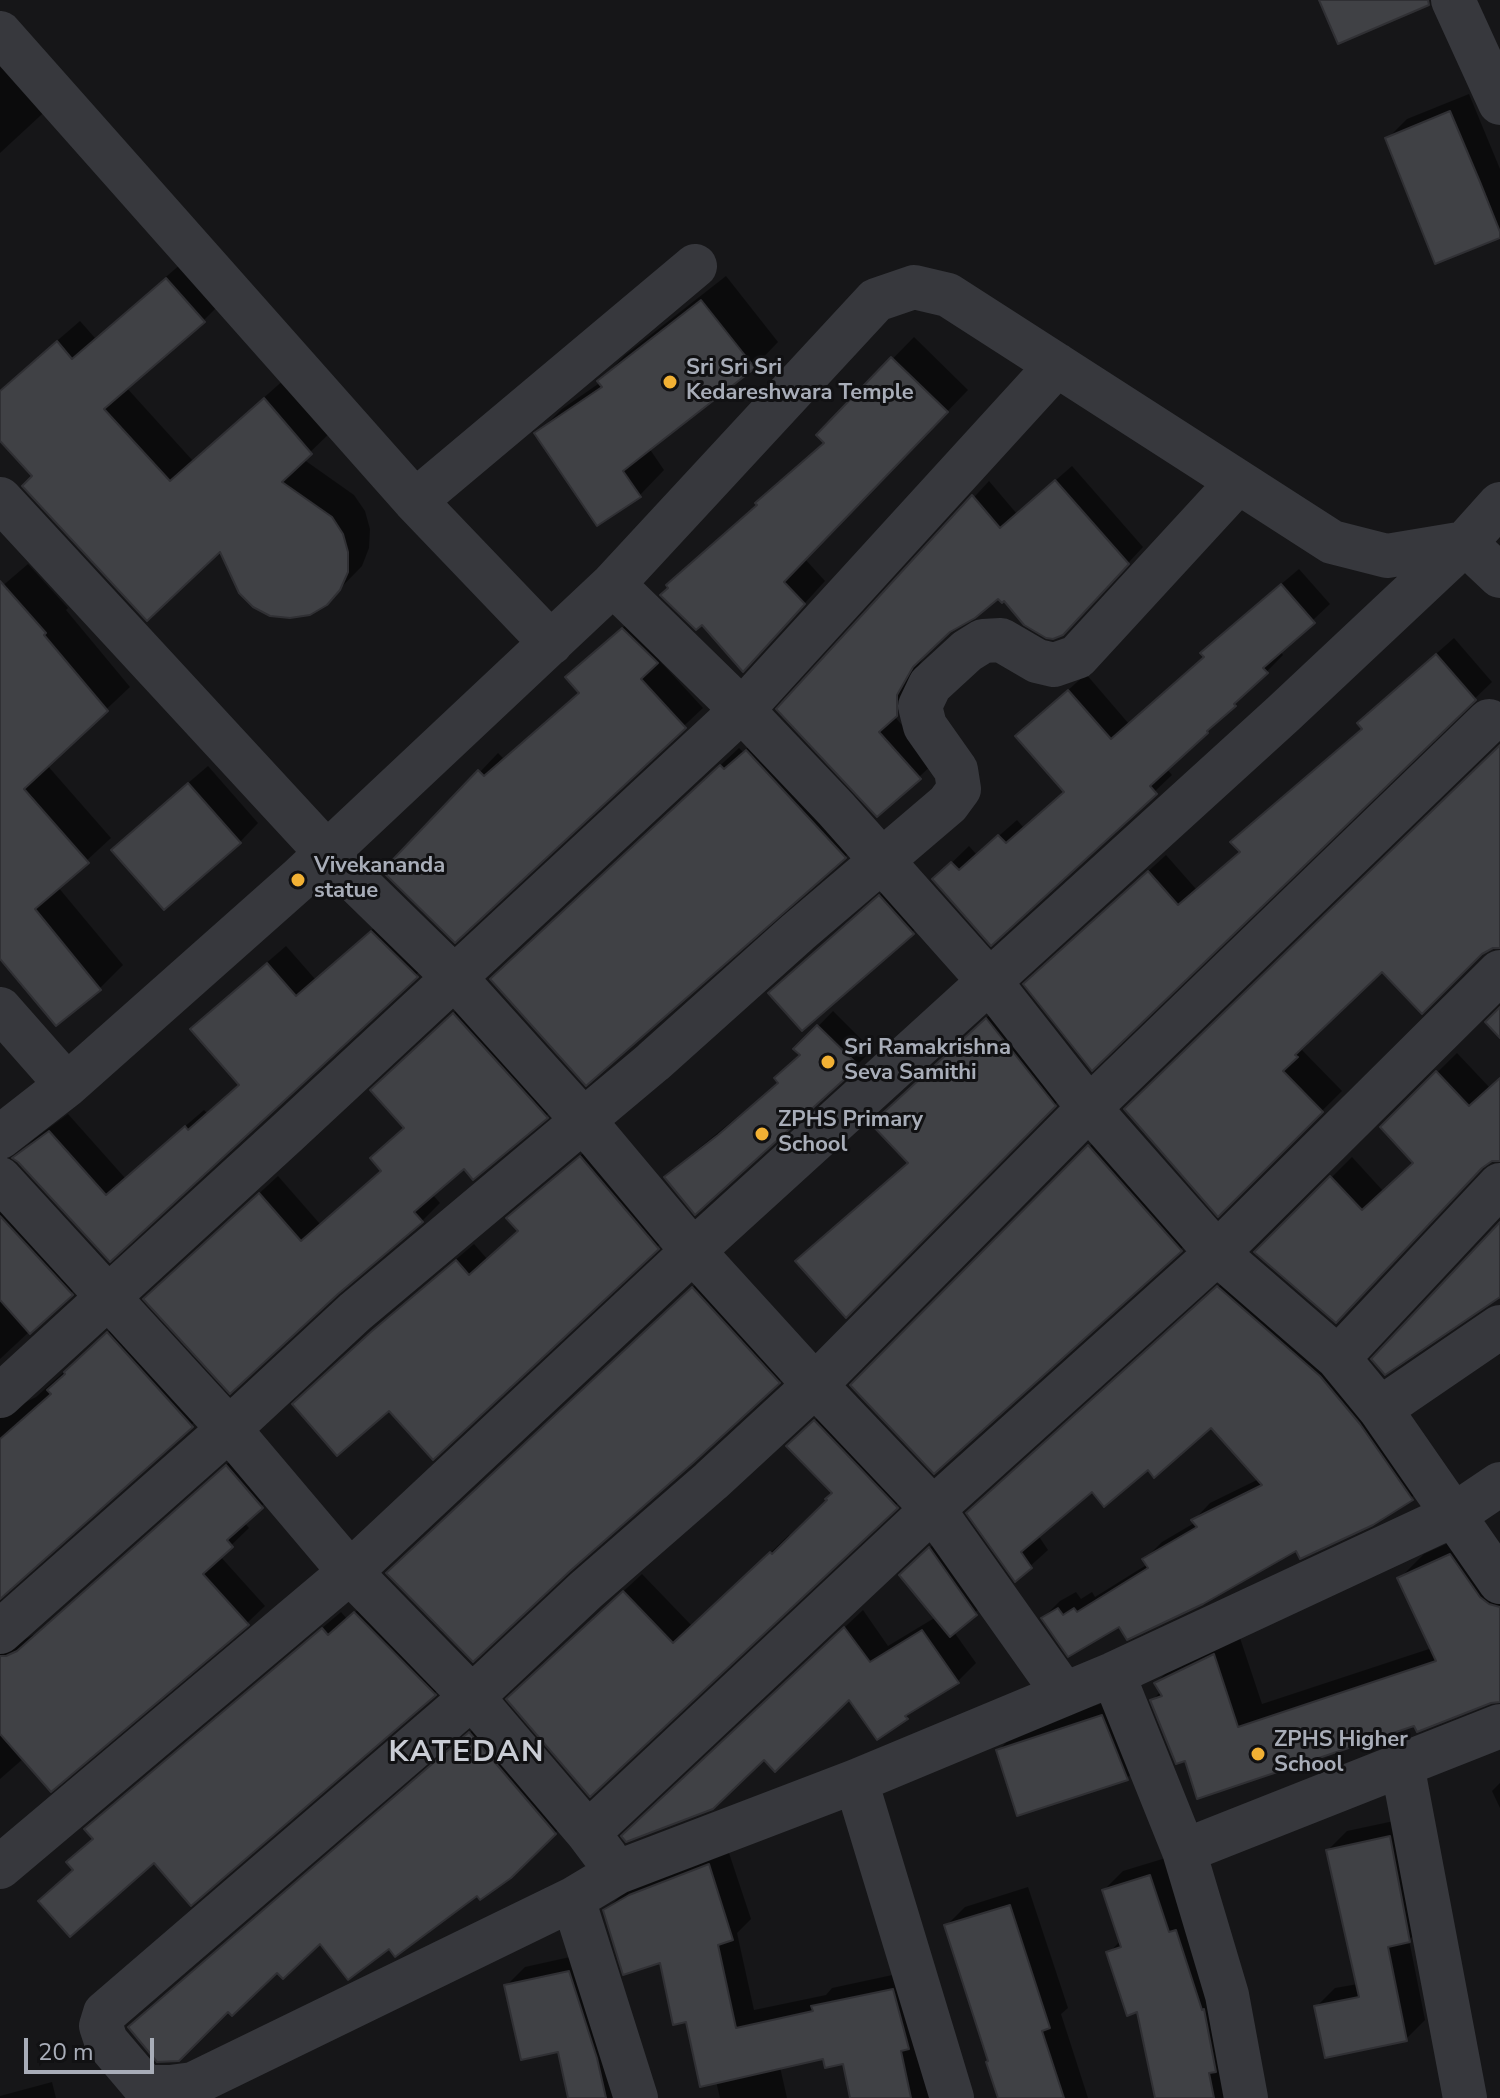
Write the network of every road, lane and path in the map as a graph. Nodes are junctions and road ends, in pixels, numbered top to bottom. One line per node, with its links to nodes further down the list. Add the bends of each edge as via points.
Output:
1 (1453, 0): 3 (street)
2 (0, 33): 8 (street)
3 (1500, 103)
4 (695, 266): 8 (street)
5 (1057, 365): 6 (street); 12 (street, via 948,295 914,287 876,300); 14 (street)
6 (1238, 482): 10 (street, via 1332,542 1387,556); 17 (street, via 1077,657 1054,665 1001,640 983,641 930,685 920,706 925,726 956,770 959,789)
7 (0, 499): 16 (street)
8 (415, 501): 13 (street)
9 (1500, 504): 10 (street)
10 (1465, 543): 11 (street); 20 (street)
11 (1500, 576)
12 (613, 584): 13 (street); 14 (street)
13 (551, 643): 16 (street)
14 (742, 710): 17 (street); 19 (street)
15 (1489, 721): 23 (street)
16 (327, 853): 19 (street); 22 (street)
17 (882, 861): 20 (street); 24 (street)
18 (1500, 972): 29 (street)
19 (455, 978): 24 (street); 30 (street)
20 (990, 982): 23 (street); 28 (street)
21 (0, 1009): 22 (street)
22 (67, 1085): 25 (street)
23 (1089, 1108): 29 (street); 33 (street)
24 (584, 1121): 28 (street); 36 (street, via 355,1312)
25 (0, 1137)
26 (0, 1179): 30 (street)
27 (1500, 1185): 32 (street)
28 (693, 1251): 33 (street); 40 (street)
29 (1217, 1253): 32 (street); 38 (street)
30 (108, 1297): 34 (street); 36 (street)
31 (1500, 1327): 35 (street)
32 (1338, 1358): 35 (street)
33 (815, 1385): 38 (street); 45 (street)
34 (0, 1396)
35 (1380, 1409): 39 (street)
36 (229, 1429): 40 (street); 42 (street)
37 (1500, 1484): 39 (street)
38 (933, 1509): 44 (street); 49 (street)
39 (1454, 1515): 41 (street); 43 (street)
40 (350, 1572): 45 (street); 51 (street)
41 (1500, 1582)
42 (0, 1632)
43 (1113, 1674): 44 (street); 50 (street)
44 (1064, 1694): 48 (street)
45 (472, 1697): 49 (street); 53 (street, via 105,2013 101,2026 106,2041 145,2087 193,2084)
46 (1500, 1726): 47 (street)
47 (1402, 1764): 50 (street); 57 (street)
48 (856, 1781): 52 (street); 55 (street)
49 (588, 1833): 52 (street)
50 (1184, 1851): 56 (street, via 1227,1995)
51 (0, 1867)
52 (618, 1872): 53 (street)
53 (573, 1899): 54 (street)
54 (636, 2098)
55 (952, 2098)
56 (1246, 2098)
57 (1465, 2098)

